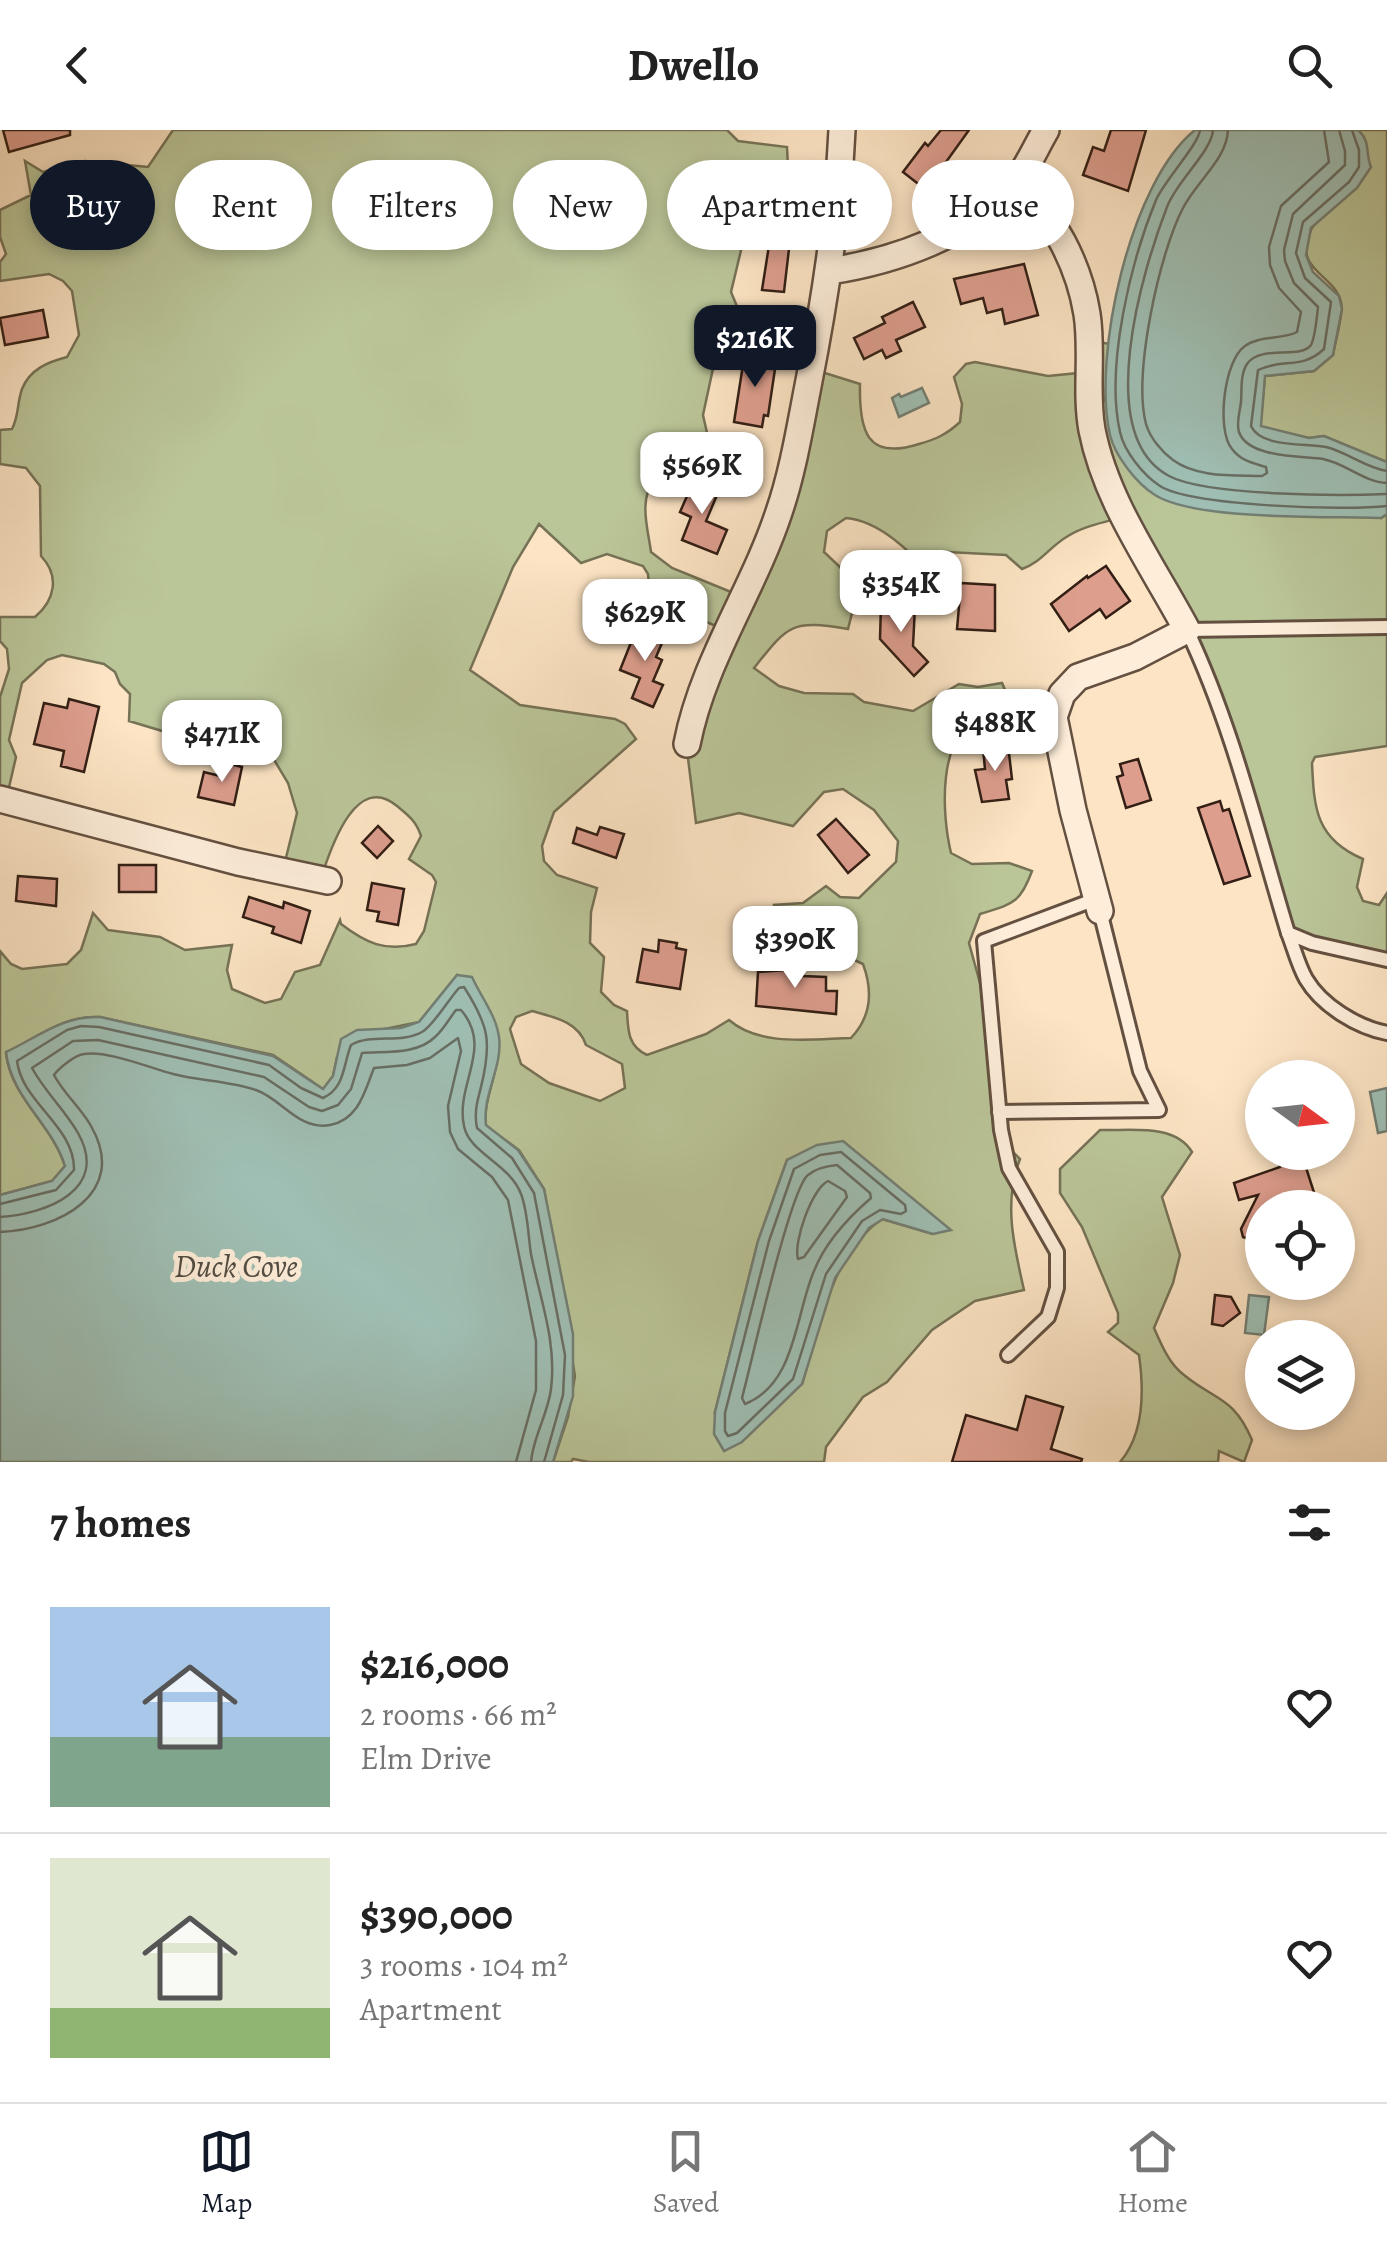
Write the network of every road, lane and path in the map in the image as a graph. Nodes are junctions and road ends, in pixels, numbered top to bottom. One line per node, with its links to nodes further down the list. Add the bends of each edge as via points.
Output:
1 (842, 130): 6 (street)
2 (1046, 130): 3 (street)
3 (1029, 160)
4 (912, 247): 6 (street)
5 (1066, 250): 8 (street, via 1088,314 1092,430 1100,457 1129,529)
6 (830, 272): 9 (street, via 779,513 707,677)
7 (1387, 626): 8 (lane)
8 (1187, 630): 12 (street, via 1078,677 1054,717); 13 (lane, via 1252,801)
9 (687, 744)
10 (0, 798): 11 (street)
11 (328, 881)
12 (1098, 905): 16 (lane, via 984,941); 16 (lane, via 1140,1071 1159,1110)
13 (1288, 932): 14 (lane); 15 (lane, via 1306,980 1327,1004)
14 (1387, 960)
15 (1387, 1033)
16 (999, 1112): 17 (lane, via 1009,1168 1057,1252 1048,1317)
17 (1008, 1356)

